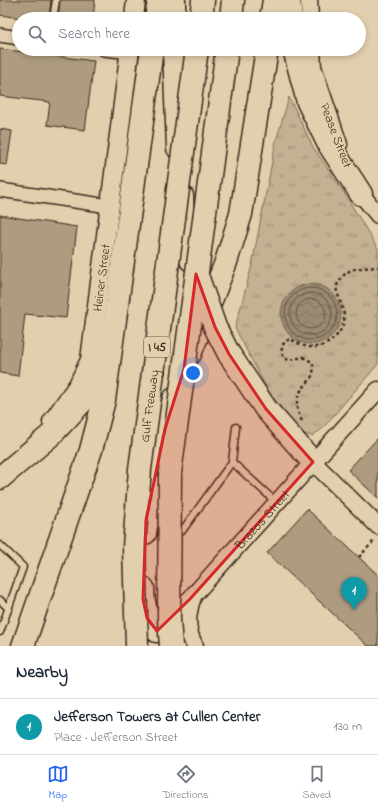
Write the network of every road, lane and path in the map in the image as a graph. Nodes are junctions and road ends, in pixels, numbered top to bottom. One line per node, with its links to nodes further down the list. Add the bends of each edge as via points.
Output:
1 (56, 0): 10 (lane)
2 (136, 0): 11 (main road)
3 (159, 0): 12 (highway)
4 (174, 0): 13 (highway)
5 (204, 0): 14 (highway)
6 (233, 0): 15 (highway)
7 (274, 0): 16 (highway)
8 (289, 0): 17 (highway)
9 (309, 0): 18 (street)
10 (54, 12)
11 (135, 12)
12 (157, 12)
13 (174, 12)
14 (202, 12)
15 (232, 12)
16 (272, 12)
17 (290, 12)
18 (310, 12)
19 (0, 35): 20 (street)
20 (12, 37)
21 (129, 56): 31 (main road, Heiner Street)
22 (151, 56): 34 (highway)
23 (174, 56): 39 (highway, bridge, via 183,223 191,260 215,328 229,354 266,409)
24 (196, 56): 53 (highway, Gulf Freeway / I 45, bridge, via 140,469 134,547)
25 (226, 56): 51 (highway, I 45, bridge, via 170,473 168,563)
26 (265, 56): 51 (highway, via 240,214 226,262 180,377 152,480 142,562 143,599)
27 (296, 56): 30 (highway, via 308,102 328,143)
28 (312, 56): 30 (street, Pease Street, via 313,67 334,133)
29 (0, 190): 31 (street)
30 (361, 194): 32 (street, Pease Street)
31 (110, 206): 40 (main road, Heiner Street, via 90,360 78,385 56,417)
32 (378, 215)
33 (378, 267): 36 (path, via 366,266 347,271 341,277 336,287 344,319 336,336 310,348 290,339 282,345 284,358 289,360 303,357 312,362 314,369 311,380 300,390 298,398 297,406)
34 (113, 347): 40 (highway, via 81,403 52,434); 52 (highway, via 104,400 91,450)
35 (378, 390): 39 (street, Brazos Street)
36 (304, 424)
37 (236, 427): 38 (lane)
38 (232, 462): 41 (lane); 43 (lane)
39 (313, 462): 41 (street, Brazos Street); 42 (street)
40 (0, 477)
41 (276, 502): 47 (street, Brazos Street)
42 (374, 520)
43 (182, 531)
44 (378, 536): 46 (path)
45 (0, 545): 49 (lane, via 24,567)
46 (359, 557)
47 (194, 594): 51 (street, Brazos Street); 55 (street, via 188,609 188,634)
48 (0, 600): 49 (lane)
49 (9, 609): 50 (lane)
50 (0, 632)
51 (157, 641): 54 (street)
52 (23, 646)
53 (137, 646)
54 (175, 646)
55 (195, 646)

